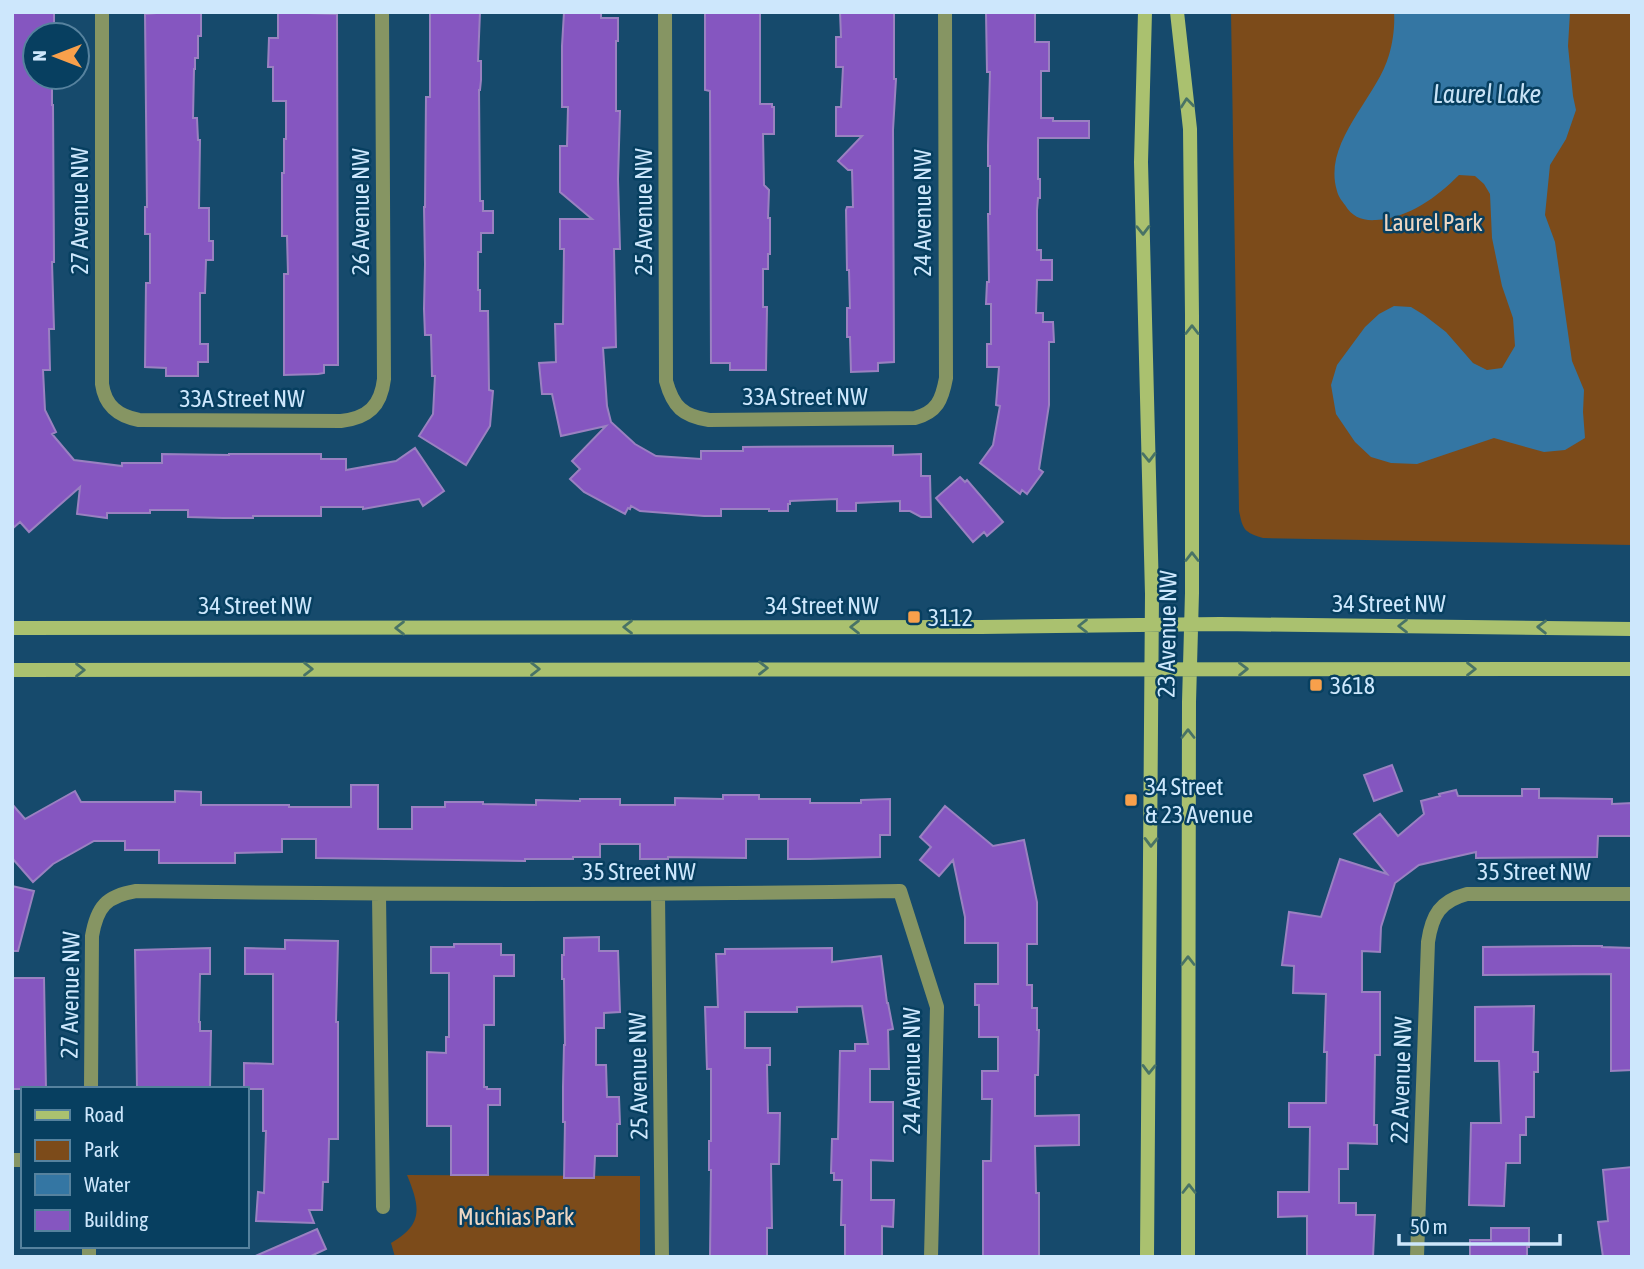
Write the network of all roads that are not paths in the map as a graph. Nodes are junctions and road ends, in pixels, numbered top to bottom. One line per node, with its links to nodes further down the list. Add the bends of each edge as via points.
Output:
1 (102, 12): 7 (street, 27 Avenue NW, via 102,384)
2 (382, 12): 8 (street, 26 Avenue NW, via 384,379 383,392)
3 (665, 12): 9 (street, 25 Avenue NW, via 666,381)
4 (945, 12): 10 (street, 24 Avenue NW, via 946,378)
5 (1145, 12): 11 (main road, 23 Avenue NW, one-way to 11, via 1141,162)
6 (1177, 12): 12 (main road, 23 Avenue NW, one-way to 6, via 1190,129)
7 (112, 408): 8 (street, 33A Street NW, via 139,421 353,420)
8 (372, 408)
9 (678, 408): 10 (street, 33A Street NW, via 709,420 906,418)
10 (932, 411)
11 (1151, 626): 12 (main road, 34 Street NW); 13 (main road, 34 Street NW, one-way to 13); 17 (main road, 23 Avenue NW)
12 (1191, 626): 14 (main road, 34 Street NW, one-way to 12); 18 (main road, 23 Avenue NW)
13 (12, 628)
14 (1632, 629)
15 (1632, 669): 18 (main road, one-way to 15)
16 (12, 670): 17 (main road, one-way to 17)
17 (1150, 670): 18 (main road); 29 (main road, 23 Avenue NW, one-way to 29)
18 (1189, 670): 30 (main road, 23 Avenue NW, one-way to 18)
19 (900, 891): 20 (street, 35 Street NW); 28 (street, 24 Avenue NW, via 937,1007)
20 (658, 894): 22 (street, 35 Street NW); 27 (street, 25 Avenue NW)
21 (1632, 894): 24 (street, 35 Street NW, via 1467,894)
22 (379, 895): 23 (street, 35 Street NW, via 136,891); 26 (street)
23 (103, 904): 25 (street, 27 Avenue NW, via 92,936)
24 (1440, 908): 31 (street, 22 Avenue NW, via 1428,942)
25 (91, 1087)
26 (383, 1207)
27 (662, 1257)
28 (931, 1257)
29 (1147, 1257)
30 (1188, 1257)
31 (1417, 1257)

